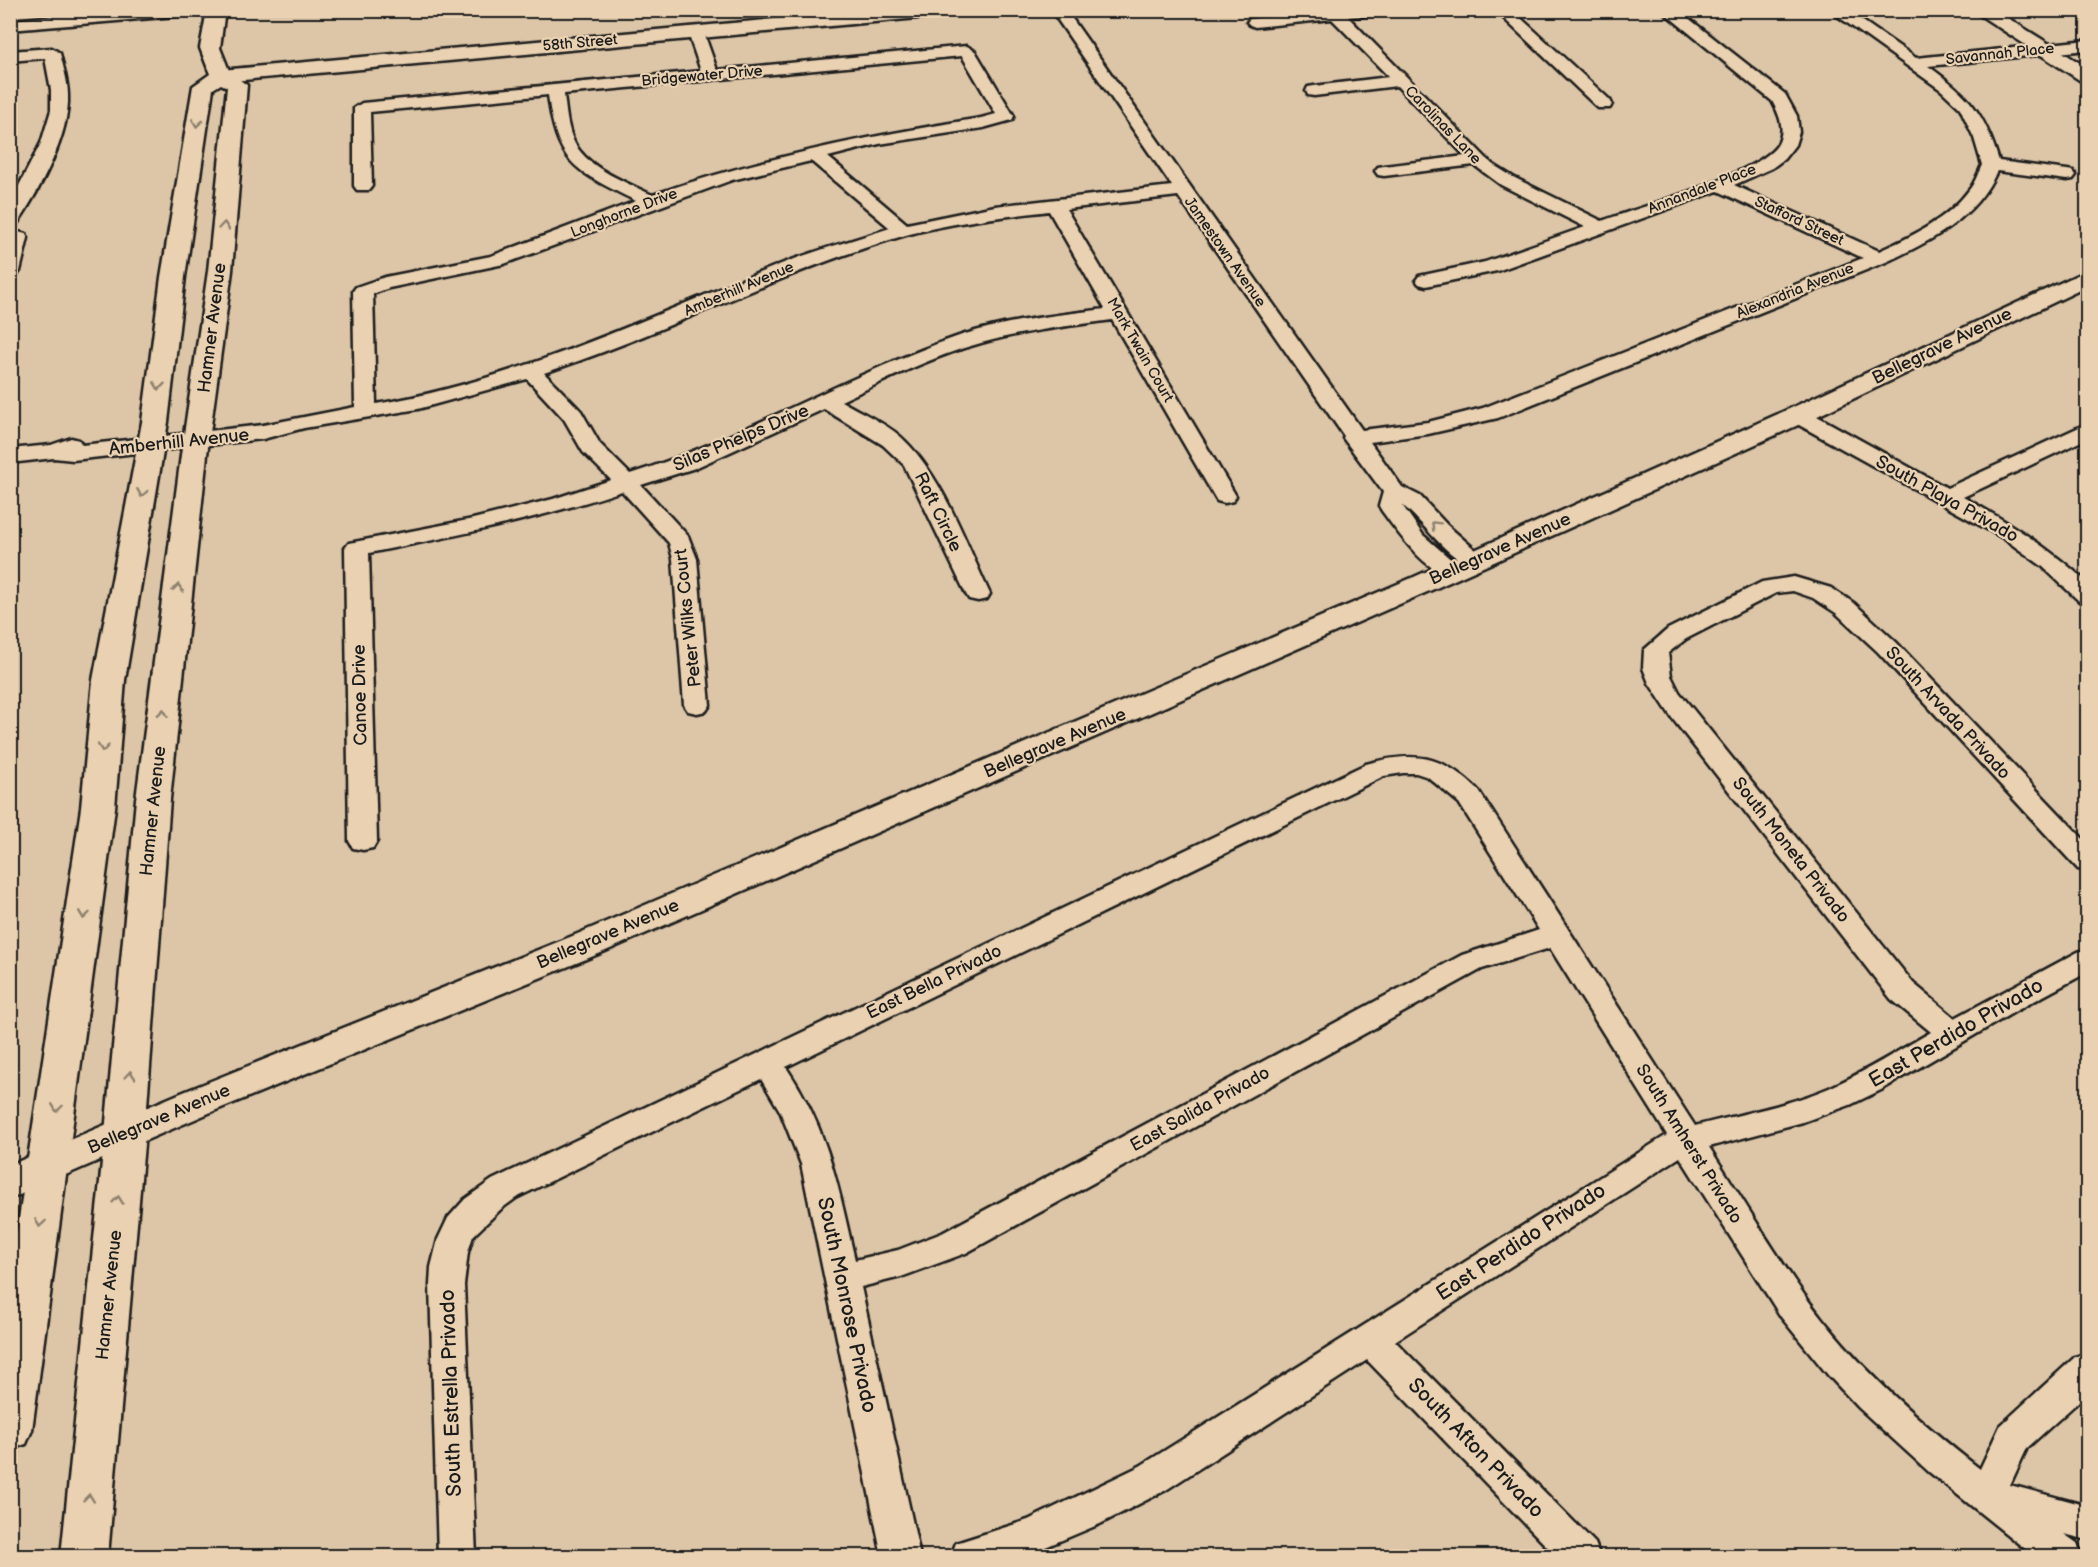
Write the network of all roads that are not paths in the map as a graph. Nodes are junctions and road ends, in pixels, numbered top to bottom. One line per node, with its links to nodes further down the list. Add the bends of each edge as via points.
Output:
1 (67, 10): 13 (street)
2 (188, 10): 15 (street)
3 (216, 10): 23 (main road, Hamner Avenue, via 210,48)
4 (939, 10): 11 (main road, 58th Street)
5 (1058, 10): 37 (street, Jamestown Avenue)
6 (1376, 10): 12 (street)
7 (1502, 10): 28 (street)
8 (1668, 10): 35 (street, Annandale Place, via 1770,89 1790,115 1791,135 1781,154 1750,173)
9 (1836, 10): 21 (street)
10 (1981, 10): 19 (main road)
11 (868, 14): 16 (main road, 58th Street)
12 (1336, 14): 14 (street); 25 (street, Carolinas Lane)
13 (10, 15)
14 (1255, 22)
15 (10, 26)
16 (696, 33): 22 (street); 23 (main road, 58th Street)
17 (2088, 45): 19 (street, Savannah Place)
18 (2088, 52): 19 (street, Savannah Place)
19 (2049, 53): 21 (street, Savannah Place); 24 (main road)
20 (10, 56): 40 (street, via 51,53 60,95 55,129)
21 (1917, 66): 32 (street, via 1966,106 1983,138)
22 (711, 75): 26 (street, Bridgewater Drive); 29 (street, Bridgewater Drive, via 967,51)
23 (221, 76): 54 (main road, Hamner Avenue, one-way to 23, via 220,271 237,85); 56 (main road, one-way to 56, via 203,86)
24 (2088, 77)
25 (1401, 81): 27 (street); 31 (street, Carolinas Lane)
26 (555, 90): 36 (street, Bridgewater Drive, via 362,108); 38 (street, via 568,147 595,172)
27 (1314, 91)
28 (1604, 104)
29 (1006, 116): 30 (street, Longhorne Drive)
30 (814, 154): 38 (street, Longhorne Drive, via 726,176); 42 (street)
31 (1475, 160): 33 (street); 41 (street, Carolinas Lane, via 1507,182)
32 (1991, 165): 34 (street); 44 (street, Alexandria Avenue, via 1977,192 1948,220 1917,241)
33 (1384, 171)
34 (2067, 175)
35 (1719, 184): 41 (street, Annandale Place); 44 (street, Stafford Street)
36 (363, 186)
37 (1182, 190): 39 (street, Amberhill Avenue); 55 (street, Jamestown Avenue)
38 (651, 201): 51 (street, Longhorne Drive, via 497,260 363,291)
39 (1054, 204): 42 (street, Amberhill Avenue); 48 (street, Mark Twain Court)
40 (10, 220)
41 (1600, 227): 47 (street, Annandale Place, via 1490,267)
42 (903, 230): 49 (street, Amberhill Avenue, via 791,267)
43 (10, 235): 45 (street, via 19,238)
44 (1879, 258): 55 (street, Alexandria Avenue, via 1490,413 1428,428)
45 (10, 271)
46 (2088, 277): 52 (main road, Bellegrave Avenue)
47 (1426, 280)
48 (1118, 313): 50 (street, Silas Phelps Drive, via 1018,327 971,339); 59 (street, Mark Twain Court)
49 (531, 371): 51 (street, Amberhill Avenue, via 418,403); 58 (street, Peter Wilks Court, via 573,416 599,455)
50 (826, 401): 58 (street, Silas Phelps Drive, via 687,463); 63 (street, Raft Circle, via 891,440 913,462)
51 (366, 413): 54 (street, Amberhill Avenue, via 263,432)
52 (1798, 415): 60 (street, South Playa Privado); 62 (main road, Bellegrave Avenue)
53 (2088, 429): 60 (street)
54 (198, 435): 56 (street, Amberhill Avenue); 74 (main road, Hamner Avenue, one-way to 54, via 153,799)
55 (1354, 438): 62 (street, Jamestown Avenue, via 1394,492 1390,506 1415,540)
56 (152, 440): 57 (street, Amberhill Avenue, via 73,453); 76 (main road, one-way to 76, via 109,680 98,808)
57 (10, 456)
58 (627, 483): 61 (street, Silas Phelps Drive, via 473,526); 66 (street, Peter Wilks Court, via 680,541 685,559)
59 (1225, 496)
60 (1946, 496): 64 (street, South Playa Privado, via 2031,547)
61 (357, 548): 68 (street, Canoe Drive)
62 (1463, 565): 74 (main road, Bellegrave Avenue, via 588,944)
63 (978, 594)
64 (2088, 596)
65 (1656, 650): 69 (street, South Arvada Privado, via 1677,634 1777,585 1794,584 1834,599 1867,627); 72 (street, South Moneta Privado, via 1657,677 1681,712 1902,991)
66 (697, 705)
67 (1426, 765): 70 (street, South Amherst Privado, via 1450,778 1469,797); 73 (street, East Bella Privado, via 1375,770)
68 (363, 841)
69 (2088, 862)
70 (1557, 936): 75 (street, South Amherst Privado); 79 (street, East Salida Privado, via 1472,962 954,1243 901,1263)
71 (2088, 959): 72 (street, East Perdido Privado)
72 (1954, 1034): 75 (street, East Perdido Privado, via 1839,1097)
73 (767, 1063): 78 (street, East Bella Privado, via 504,1189 476,1209); 79 (street, South Monrose Privado, via 805,1126)
74 (125, 1133): 76 (main road, Bellegrave Avenue); 85 (main road, Hamner Avenue, one-way to 74)
75 (1687, 1140): 80 (street, East Perdido Privado, via 1649,1159); 83 (street, South Amherst Privado, via 1793,1307 1829,1352 1873,1398)
76 (49, 1166): 77 (main road, Bellegrave Avenue); 82 (main road, one-way to 82)
77 (10, 1183)
78 (457, 1231): 86 (street, South Estrella Privado, via 448,1257 447,1285)
79 (841, 1277): 87 (street, South Monrose Privado)
80 (1370, 1339): 88 (street, East Perdido Privado, via 1154,1478 1042,1532); 89 (street, South Afton Privado)
81 (2088, 1368): 83 (street, via 2013,1437)
82 (10, 1430)
83 (1987, 1496): 84 (street, South Amherst Privado); 90 (street, South Amherst Privado)
84 (2088, 1523)
85 (84, 1557)
86 (457, 1557)
87 (901, 1557)
88 (970, 1557)
89 (1581, 1557)
90 (2063, 1557)

